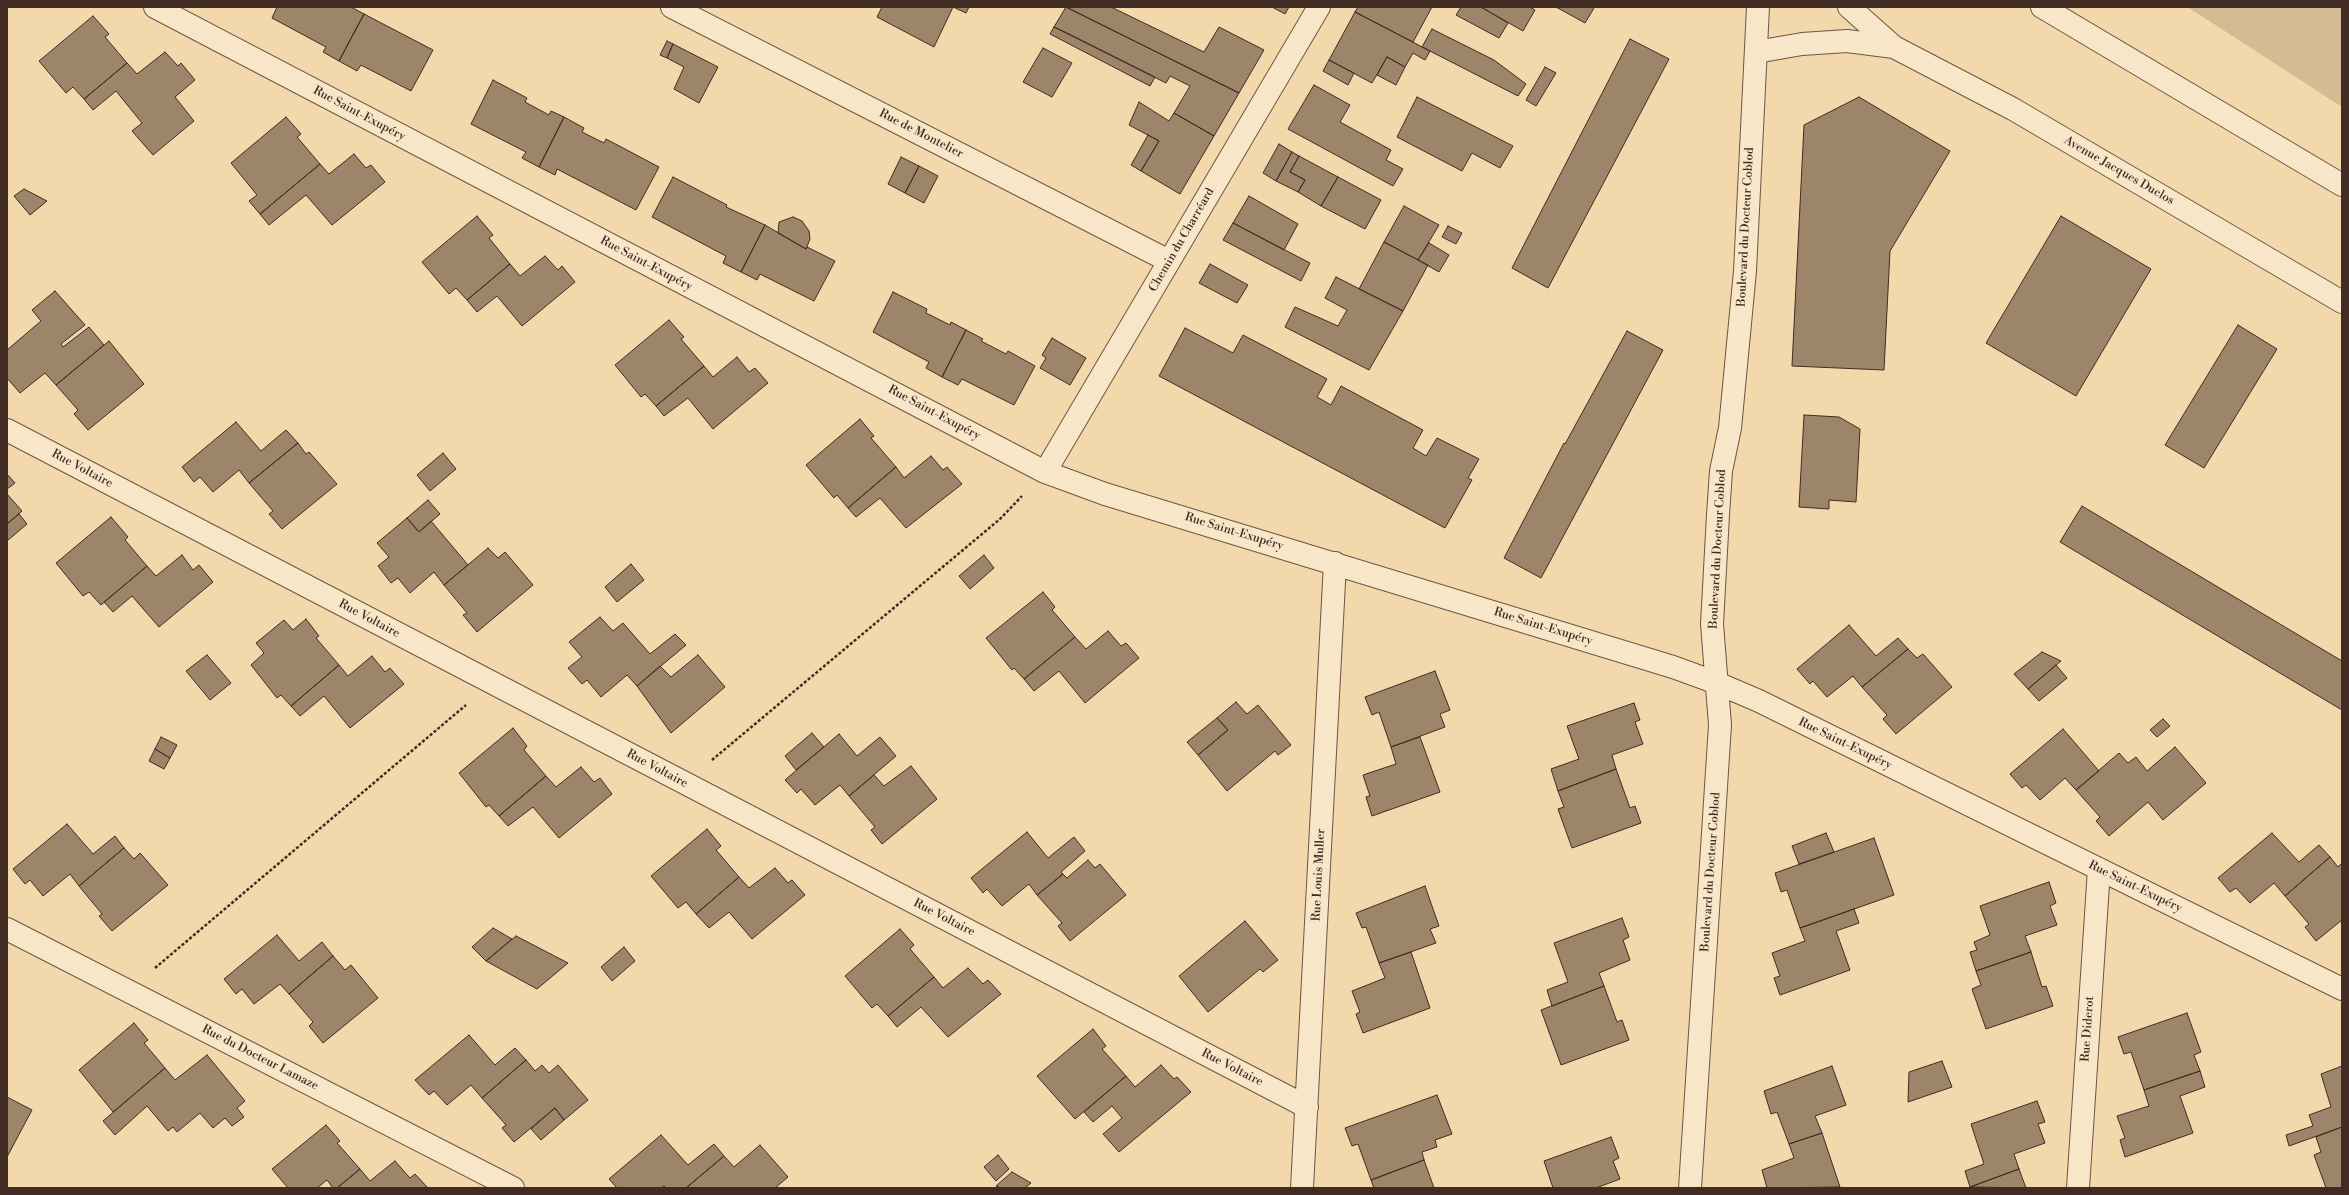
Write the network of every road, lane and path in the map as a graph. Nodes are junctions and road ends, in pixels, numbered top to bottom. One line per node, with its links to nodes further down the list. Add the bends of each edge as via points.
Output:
1 (155, 7): 13 (street, Rue Saint-Exupéry)
2 (672, 7): 10 (street, Rue de Montelier)
3 (1319, 7): 10 (street, Chemin du Charréard)
4 (1758, 7): 8 (street, Boulevard du Docteur Coblod)
5 (1849, 7): 7 (street, Avenue Jacques Duclos)
6 (2042, 7): 9 (street)
7 (1894, 47): 8 (street, Avenue Jacques Duclos, via 1847,41 1802,44); 11 (street, Avenue Jacques Duclos, via 2013,109)
8 (1756, 52): 16 (street, Boulevard du Docteur Coblod, via 1745,270 1730,428 1722,471 1718,515 1712,624)
9 (2342, 185)
10 (1170, 262): 13 (street, Chemin du Charréard)
11 (2342, 302)
12 (7, 430): 15 (street, Rue Voltaire)
13 (1045, 472): 14 (street, Rue Saint-Exupéry, via 1105,494); 17 (path, via 1000,519)
14 (1335, 563): 16 (street, Rue Saint-Exupéry, via 1673,667); 22 (street, Rue Louis Muller)
15 (492, 683): 17 (street, Rue Voltaire); 21 (path)
16 (1717, 683): 18 (street, Rue Saint-Exupéry, via 1759,701); 25 (street, Boulevard du Docteur Coblod, via 1720,725)
17 (684, 783): 22 (street, Rue Voltaire)
18 (2099, 869): 20 (street, Rue Saint-Exupéry); 26 (street, Rue Diderot)
19 (10, 937): 21 (street, Rue du Docteur Lamaze)
20 (2342, 990)
21 (128, 991): 23 (street, Rue du Docteur Lamaze)
22 (1307, 1107): 24 (street, Rue Louis Muller)
23 (513, 1188)
24 (1302, 1188)
25 (1690, 1188)
26 (2078, 1188)

